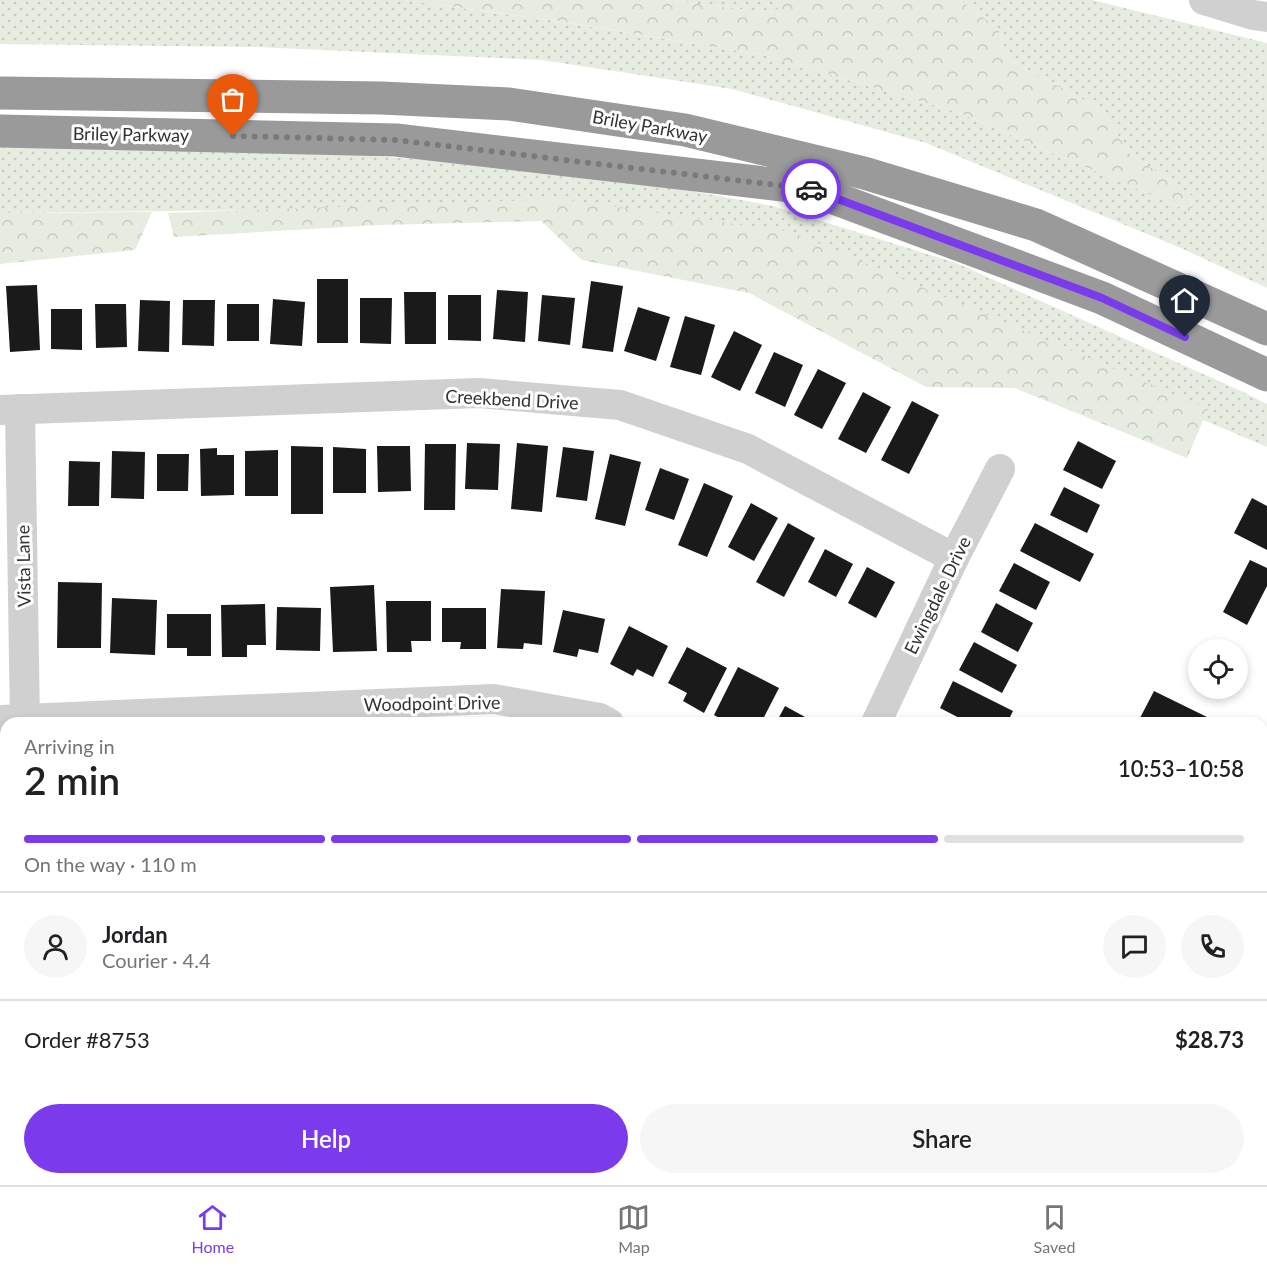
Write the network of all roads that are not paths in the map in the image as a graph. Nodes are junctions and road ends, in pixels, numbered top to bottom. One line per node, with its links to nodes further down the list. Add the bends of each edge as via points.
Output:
1 (1204, 0): 2 (street)
2 (1267, 17)
3 (0, 93): 5 (highway, Briley Parkway, via 381,98 509,104 685,130 864,173 1036,225)
4 (0, 131): 6 (highway, Briley Parkway, via 396,140 807,188 1102,298)
5 (1267, 328)
6 (1267, 375)
7 (10, 410): 9 (street, Creekbend Drive, via 479,393 620,405 748,449); 10 (street, Vista Lane)
8 (1000, 469): 9 (street, Ewingdale Drive)
9 (954, 558): 13 (street, Ewingdale Drive)
10 (17, 717)
11 (104, 717): 12 (street, Woodpoint Drive, via 494,699)
12 (594, 717)
13 (879, 717)

